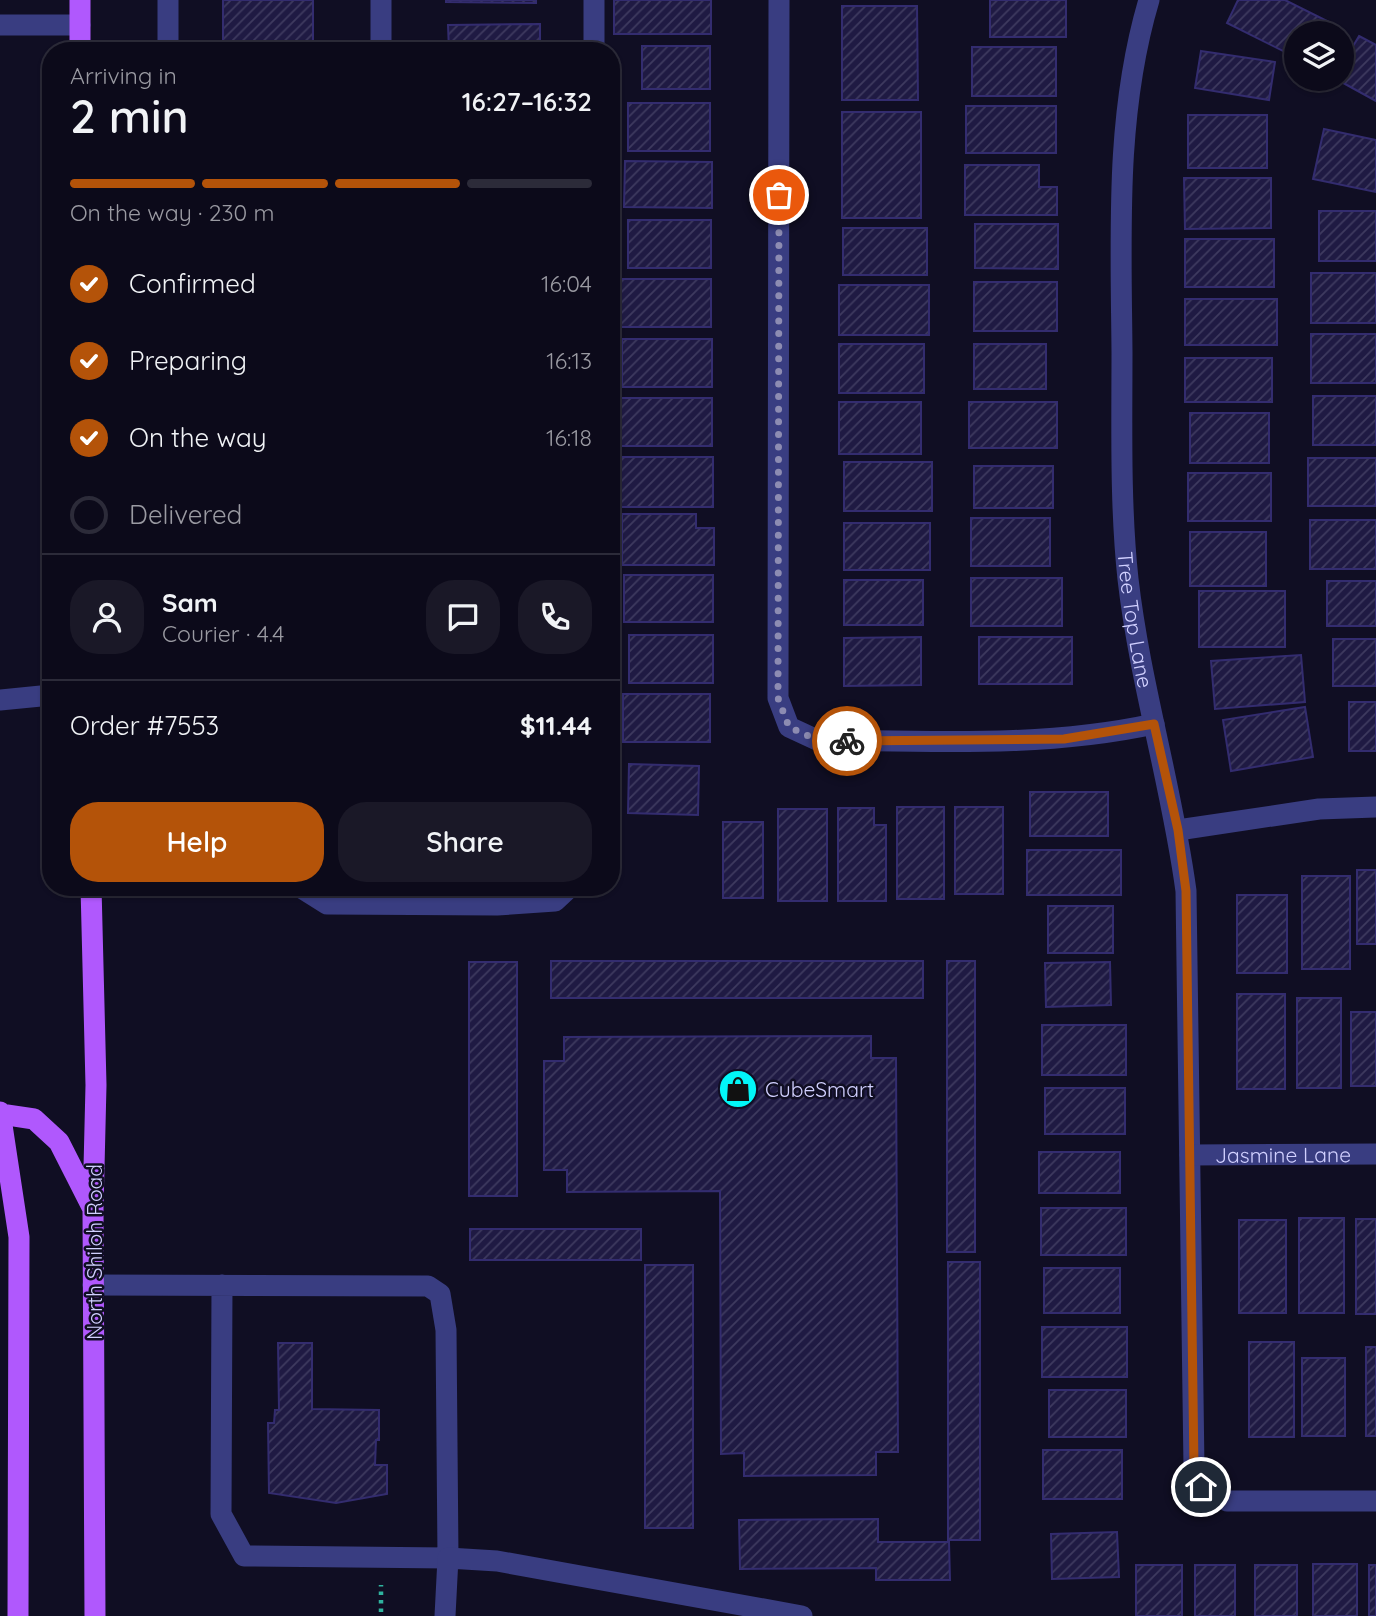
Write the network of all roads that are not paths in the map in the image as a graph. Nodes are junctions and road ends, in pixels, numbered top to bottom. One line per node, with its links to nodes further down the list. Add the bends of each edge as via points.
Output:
1 (80, 0): 8 (main road)
2 (168, 0): 10 (street)
3 (381, 0): 11 (street)
4 (594, 0): 12 (street)
5 (779, 0): 15 (street, via 778,698 789,727 817,740 1019,741 1104,735)
6 (1149, 0): 15 (street, Tree Top Lane, via 1125,106 1122,409 1128,578)
7 (0, 25): 8 (street)
8 (80, 25): 9 (main road)
9 (80, 42)
10 (168, 42)
11 (381, 42)
12 (594, 42)
13 (42, 696): 14 (street)
14 (0, 700)
15 (1154, 724): 17 (street, Tree Top Lane)
16 (1376, 807): 17 (street, via 1319,809)
17 (1178, 830): 23 (street, Tree Top Lane, via 1189,937)
18 (91, 896): 24 (main road, North Shiloh Road, via 96,1085)
19 (314, 896): 20 (street, via 327,904 498,905 555,901)
20 (560, 896)
21 (0, 1113): 24 (main road, via 34,1119 59,1142); 29 (main road, via 19,1237)
22 (1376, 1154): 23 (street, Jasmine Lane)
23 (1190, 1155): 27 (street, Tree Top Lane, via 1194,1468 1201,1487 1227,1501)
24 (93, 1209): 25 (main road, North Shiloh Road)
25 (93, 1284): 26 (street); 30 (main road, North Shiloh Road)
26 (222, 1285): 28 (street, via 221,1514 244,1556); 28 (street, via 428,1286 440,1294 446,1330)
27 (1376, 1501)
28 (448, 1558): 31 (street); 32 (street, via 497,1561)
29 (18, 1616)
30 (95, 1616)
31 (445, 1616)
32 (802, 1616)

